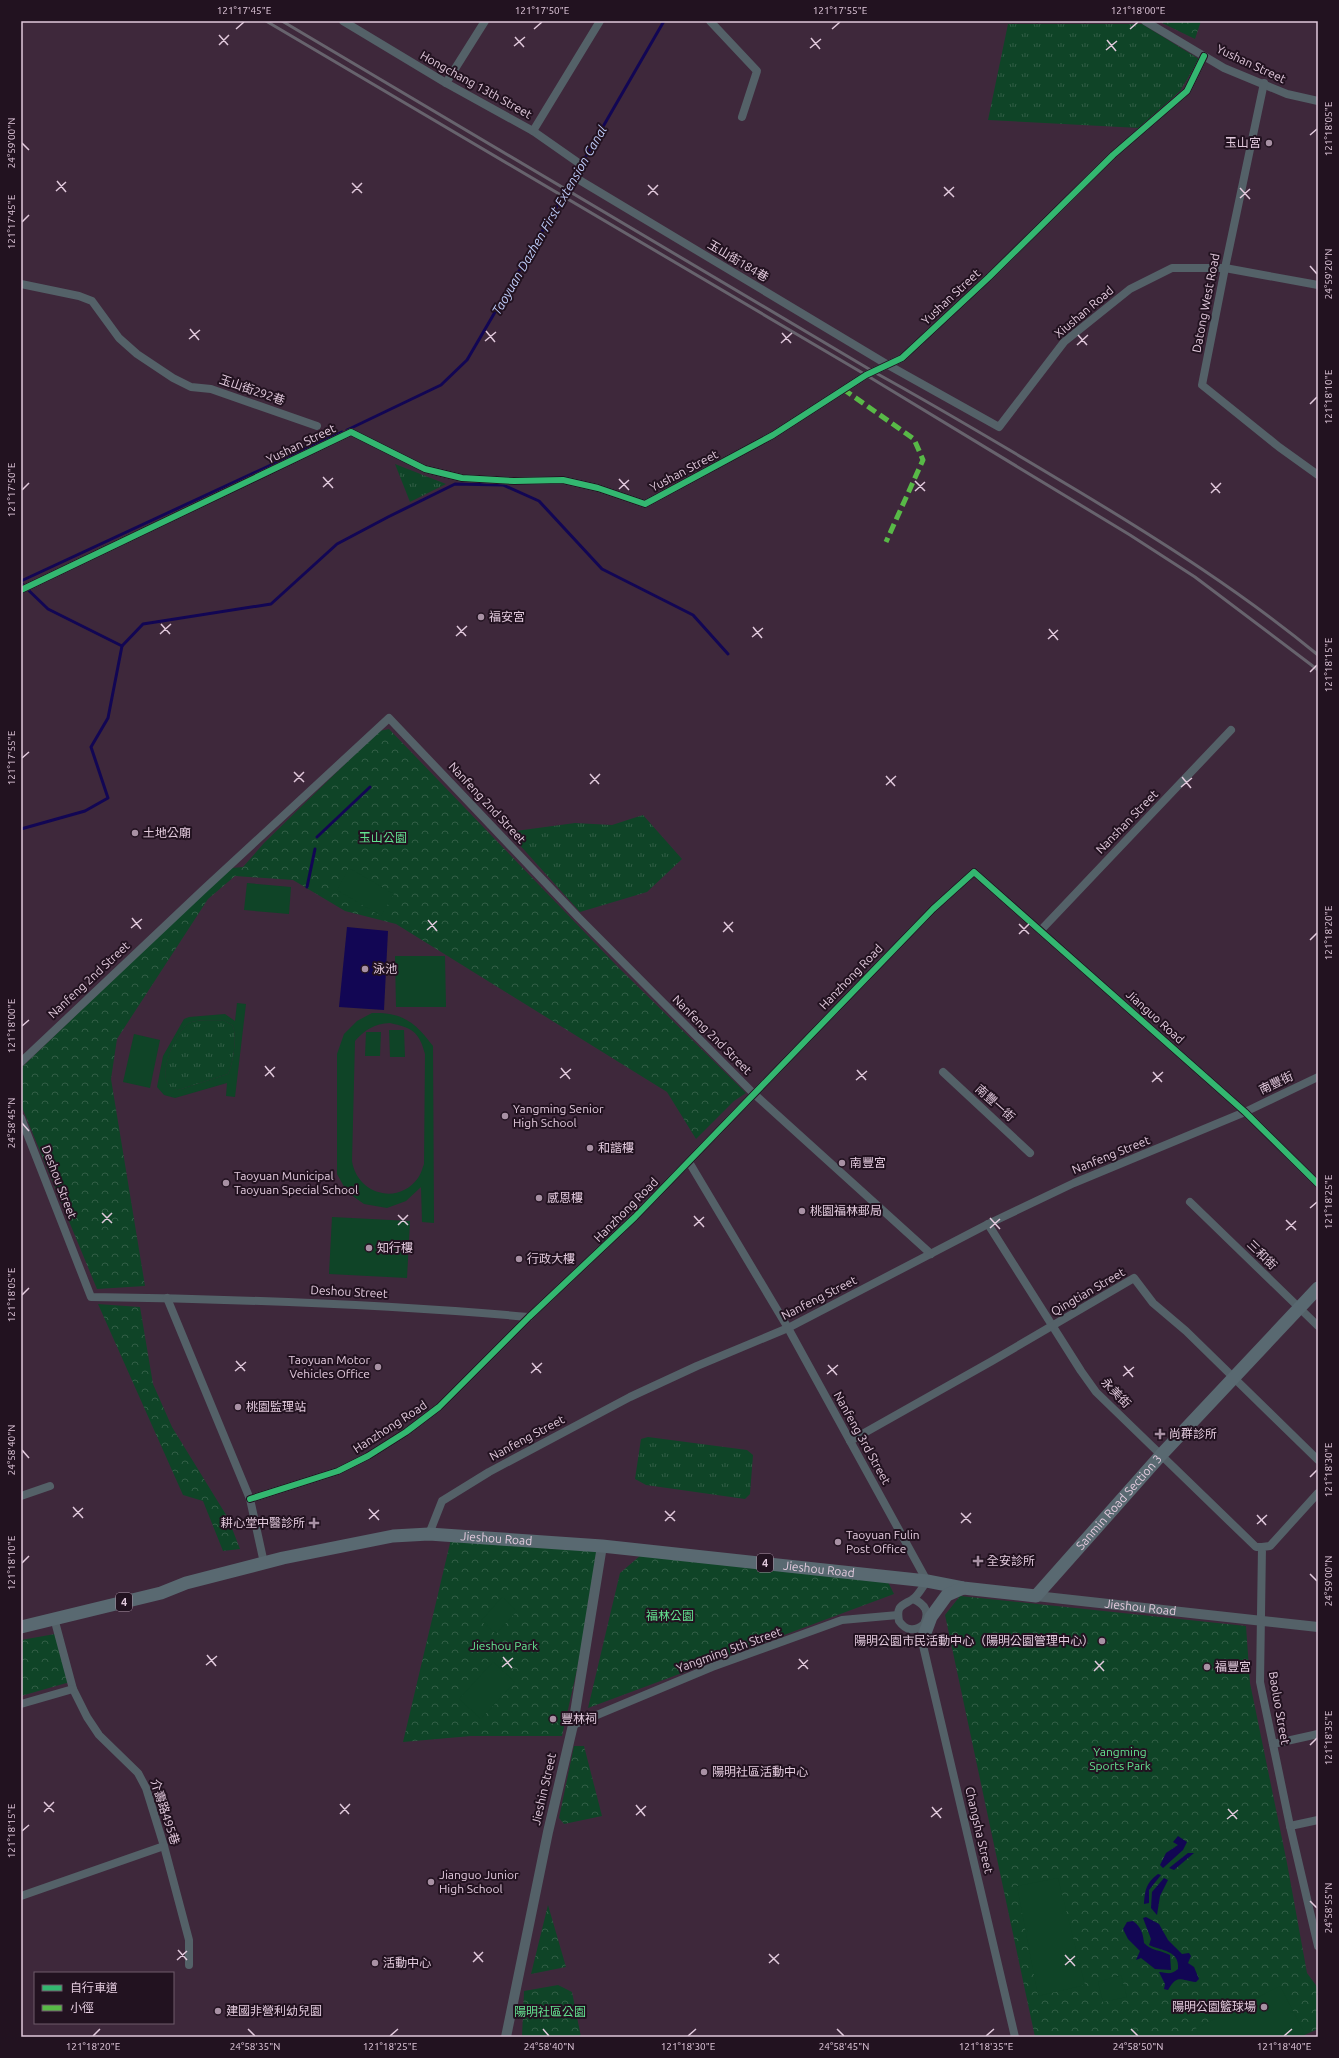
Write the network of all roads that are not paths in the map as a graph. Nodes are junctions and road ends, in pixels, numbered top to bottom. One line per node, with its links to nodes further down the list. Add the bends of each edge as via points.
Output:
1 (343, 21): 7 (street, Hongchang 13th Street)
2 (485, 21): 7 (street)
3 (600, 21): 11 (street)
4 (710, 21): 10 (street, via 757,71)
5 (1145, 21): 6 (street)
6 (1204, 56): 8 (street, Yushan Street, via 1224,68); 16 (street, Yushan Street, via 1187,91 1113,155 902,358)
7 (446, 83): 11 (street, Hongchang 13th Street)
8 (1264, 83): 9 (street, Yushan Street, via 1287,94); 13 (street, Datong West Road)
9 (1318, 100)
10 (742, 117)
11 (533, 131): 12 (street, Hongchang 13th Street, via 580,164)
12 (576, 178): 16 (street, 玉山街184巷)
13 (1225, 268): 15 (street, Xiushan Road); 16 (street, Xiushan Road, via 1172,268 1130,289 1064,342 999,428); 18 (street, Datong West Road, via 1202,385)
14 (21, 284): 17 (street, 玉山街292巷, via 92,301 119,338 137,354 191,387 211,389)
15 (1318, 286)
16 (888, 365): 19 (street, Yushan Street, via 866,375 773,435 645,504 598,488 563,480 514,482 462,478 425,469 351,432)
17 (317, 426)
18 (1318, 475)
19 (21, 590)
20 (1231, 730): 22 (street, Nanshan Street)
21 (974, 872): 22 (street, Jianguo Road); 26 (street, Hanzhong Road, via 933,909)
22 (1041, 930): 27 (street, Jianguo Road)
23 (21, 1062): 26 (street, Nanfeng 2nd Street, via 389,718 585,924)
24 (943, 1072): 29 (street, 南豐一街)
25 (1318, 1077): 27 (street, 南豐街)
26 (753, 1093): 30 (street, Hanzhong Road); 34 (street, Nanfeng 2nd Street)
27 (1245, 1112): 31 (street, Jianguo Road); 33 (street, Nanfeng Street, via 1086,1178)
28 (21, 1118): 36 (street, Deshou Street, via 91,1296)
29 (1030, 1153)
30 (689, 1162): 38 (street, Hanzhong Road, via 602,1250); 41 (street, Nanfeng 3rd Street)
31 (1318, 1184)
32 (1190, 1202): 37 (street, 三和街)
33 (988, 1224): 34 (street, Nanfeng Street); 39 (street, 永美街)
34 (931, 1254): 41 (street, Nanfeng Street)
35 (1318, 1288): 37 (main road, Sanmin Road Section 3)
36 (167, 1298): 38 (street, Deshou Street, via 318,1302); 49 (street)
37 (1299, 1308): 40 (street, 三和街); 42 (main road, Sanmin Road Section 3)
38 (529, 1317): 49 (street, Hanzhong Road, via 439,1407 406,1432 338,1471)
39 (1052, 1326): 42 (street, Qingtian Street, via 1134,1278 1154,1303); 43 (street, Qingtian Street); 44 (street, 永美街, via 1096,1392)
40 (1318, 1326)
41 (788, 1328): 43 (street, Nanfeng 3rd Street); 50 (street, Nanfeng Street, via 630,1397 489,1472 442,1501)
42 (1234, 1378): 44 (main road, Sanmin Road Section 3); 45 (street, Qingtian Street)
43 (850, 1441): 54 (street, Nanfeng 3rd Street)
44 (1161, 1455): 52 (street, 永美街, via 1256,1547); 56 (main road, Sanmin Road Section 3)
45 (1318, 1460)
46 (50, 1486): 48 (street)
47 (1318, 1494): 52 (street, via 1270,1546)
48 (21, 1496)
49 (250, 1499): 53 (street)
50 (429, 1534): 51 (main road, Jieshou Road / 4); 53 (main road, Jieshou Road / 4, via 393,1536)
51 (602, 1546): 54 (main road, Jieshou Road / 4); 67 (street, Jieshin Street)
52 (1262, 1547): 60 (street, Baoluo Street)
53 (264, 1563): 59 (main road, Jieshou Road / 4, via 186,1583 161,1593)
54 (927, 1581): 55 (main road, Jieshou Road / 4); 57 (street)
55 (963, 1588): 56 (main road, Jieshou Road / 4); 64 (main road, via 947,1595 931,1617)
56 (1036, 1596): 60 (street, Jieshou Road)
57 (913, 1599): 58 (street, via 902,1604); 63 (street, via 924,1606 927,1612 924,1624)
58 (898, 1615): 63 (street, via 902,1626 914,1630); 67 (street, Yangming 5th Street, via 842,1620 712,1667)
59 (54, 1618): 61 (main road, 4); 65 (street, 介壽路495巷)
60 (1260, 1621): 62 (street, Jieshou Road); 69 (street, Baoluo Street, via 1260,1682)
61 (21, 1626)
62 (1318, 1627)
63 (919, 1628): 64 (street, Changsha Street)
64 (922, 1641): 77 (street, Changsha Street)
65 (73, 1689): 66 (street); 72 (street, 介壽路495巷, via 86,1717 99,1735 138,1773 146,1788)
66 (21, 1704)
67 (573, 1725): 76 (street, Jieshin Street, via 546,1839)
68 (1318, 1734): 69 (street)
69 (1272, 1744): 71 (street, Baoluo Street)
70 (1318, 1820): 71 (street)
71 (1290, 1826): 74 (street, Baoluo Street)
72 (164, 1846): 73 (street); 75 (street, 介壽路495巷, via 189,1940)
73 (21, 1896)
74 (1318, 1946)
75 (189, 1966)
76 (506, 2037)
77 (1015, 2037)

